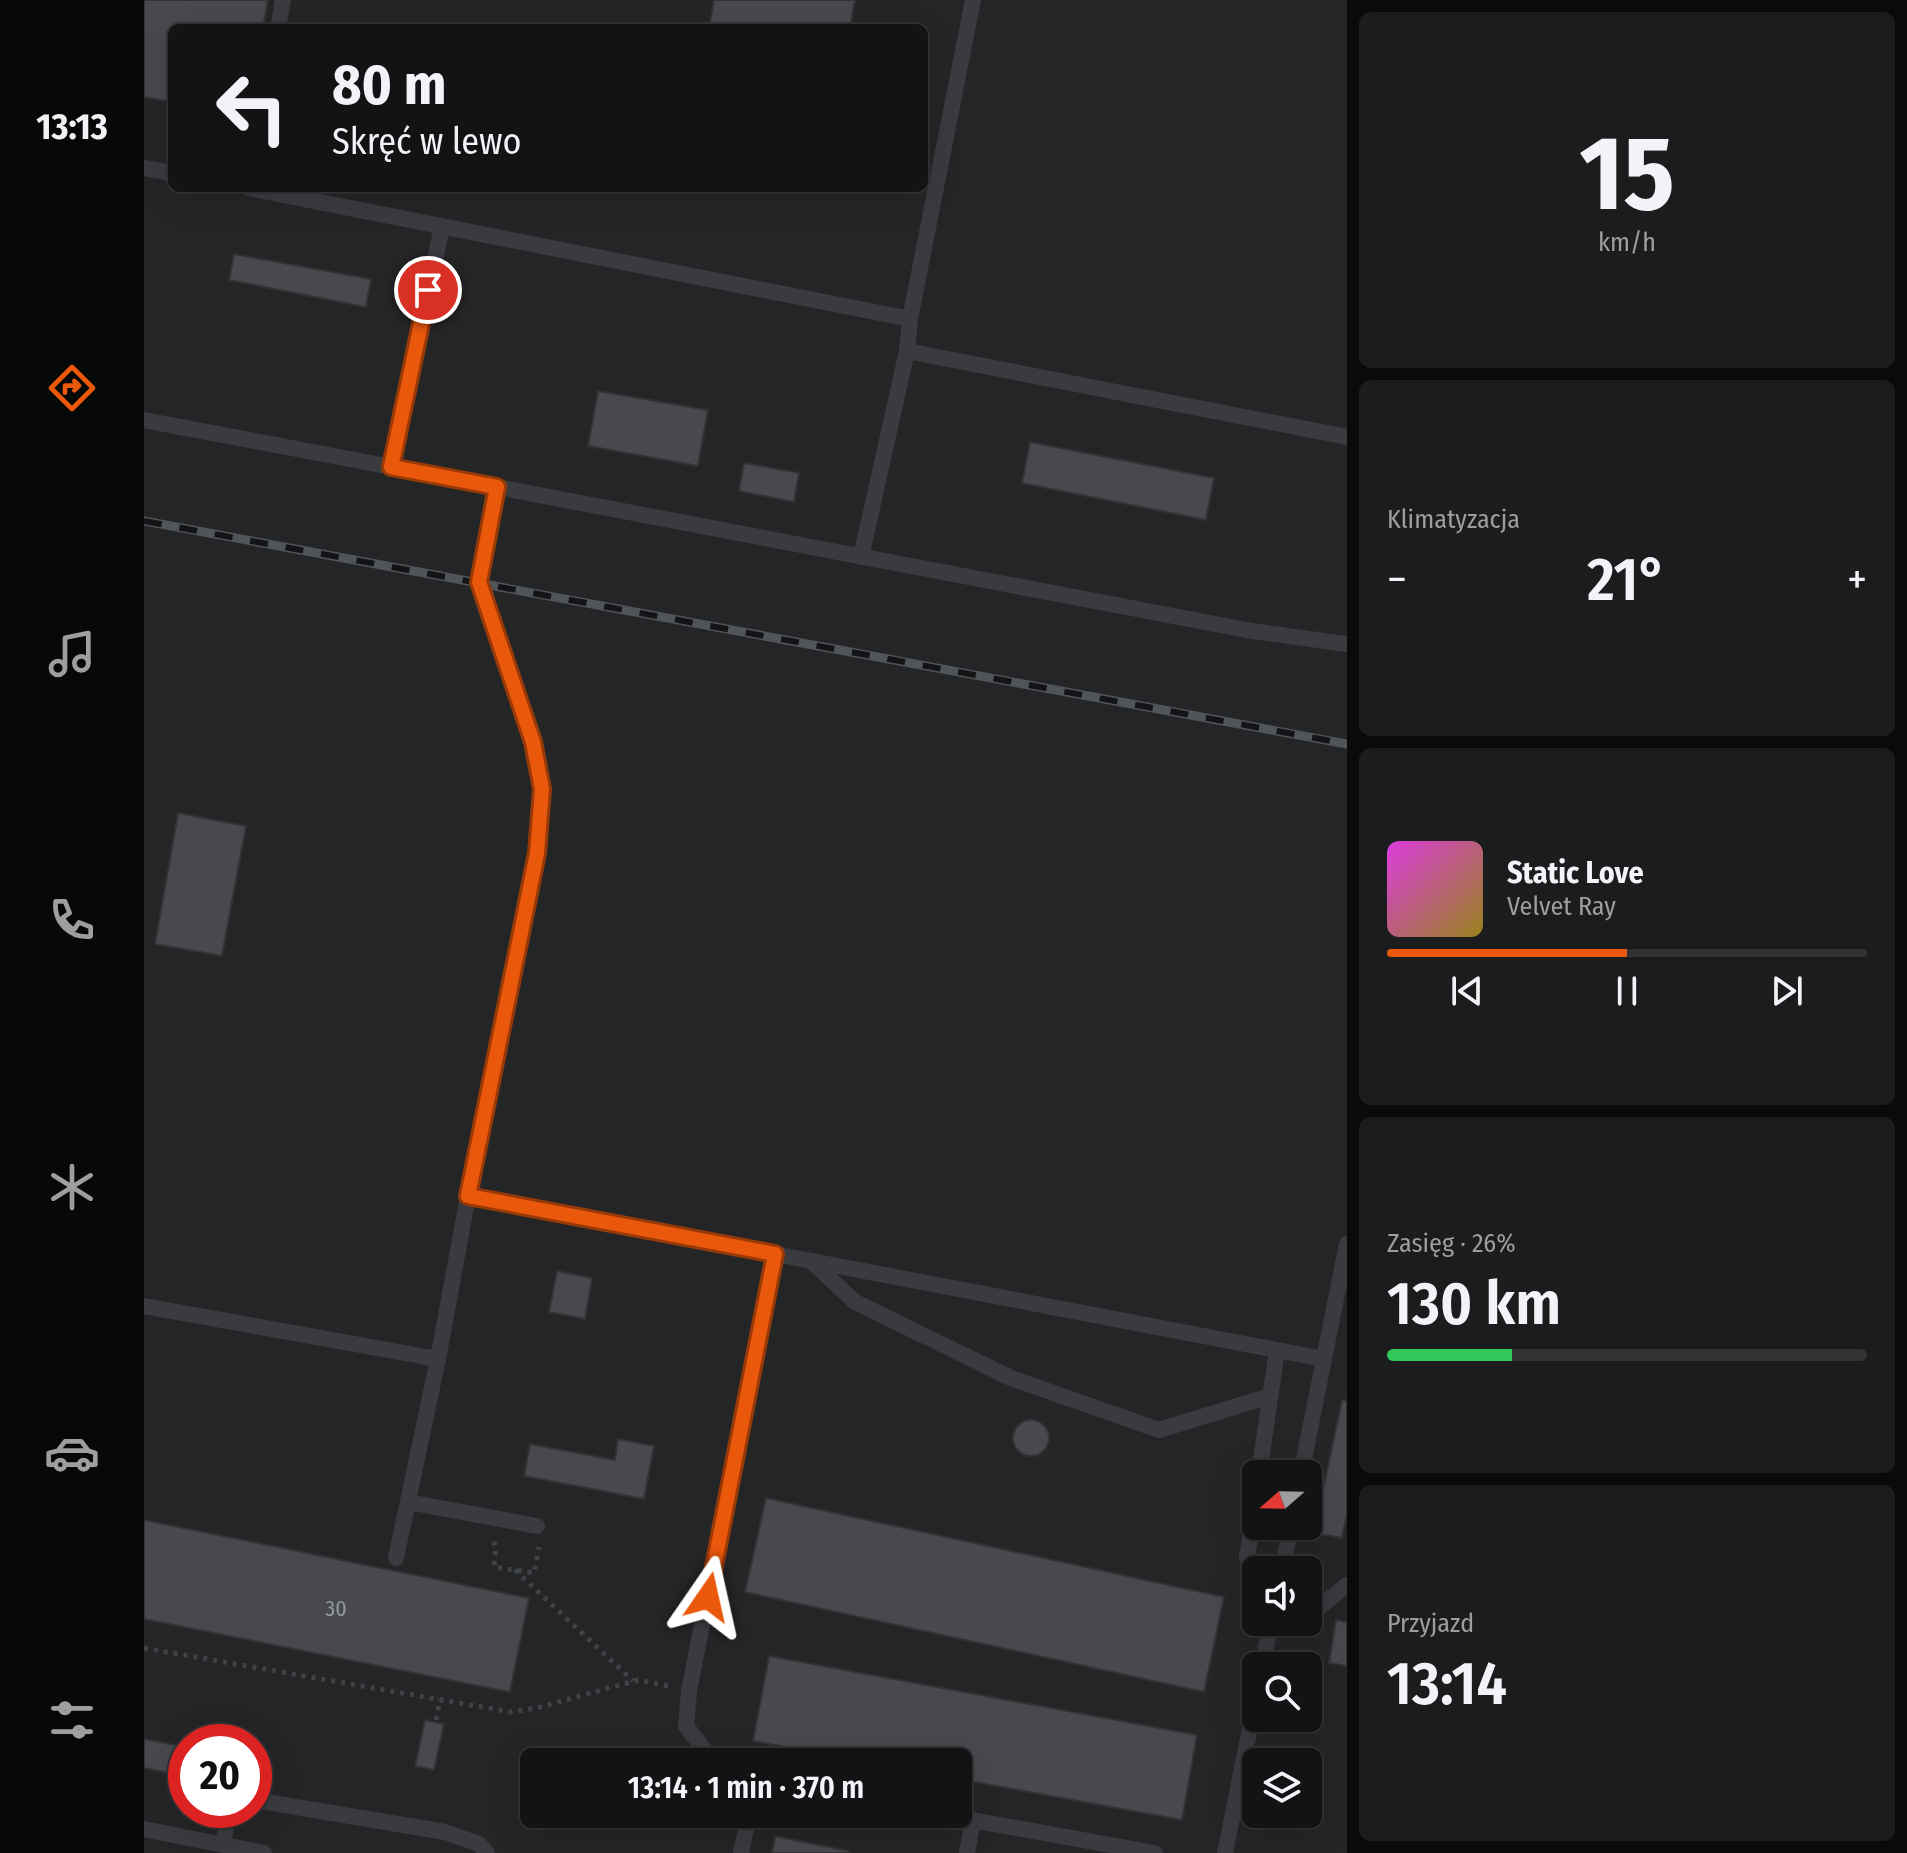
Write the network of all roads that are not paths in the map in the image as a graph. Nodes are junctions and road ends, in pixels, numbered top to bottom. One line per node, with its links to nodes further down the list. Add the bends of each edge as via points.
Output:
1 (283, 0): 3 (lane)
2 (973, 0): 8 (lane)
3 (279, 24)
4 (144, 168): 5 (lane)
5 (168, 172)
6 (269, 192): 7 (lane)
7 (442, 227): 8 (lane); 12 (lane)
8 (910, 319): 9 (lane)
9 (907, 351): 11 (lane); 14 (lane)
10 (144, 420): 12 (lane)
11 (1347, 437)
12 (391, 467): 13 (lane)
13 (497, 487): 14 (lane); 16 (lane, via 479,582 533,742 542,789 537,853)
14 (861, 557): 15 (lane)
15 (1347, 644)
16 (468, 1196): 18 (lane); 22 (lane)
17 (1347, 1244): 23 (lane)
18 (775, 1254): 19 (lane); 33 (lane, via 689,1691 686,1726)
19 (810, 1260): 21 (lane); 24 (lane, via 855,1302 1011,1378 1159,1430)
20 (144, 1306): 22 (lane)
21 (1277, 1350): 23 (lane); 24 (lane)
22 (438, 1359): 27 (lane)
23 (1324, 1359): 26 (lane)
24 (1270, 1396): 25 (lane)
25 (1261, 1460)
26 (1304, 1460)
27 (408, 1502): 28 (lane); 29 (lane)
28 (539, 1533)
29 (396, 1558)
30 (1347, 1585): 31 (lane)
31 (1322, 1605)
32 (1249, 1732): 45 (lane)
33 (703, 1748)
34 (272, 1803): 41 (lane, via 445,1832 479,1844)
35 (973, 1820): 43 (lane); 44 (lane)
36 (226, 1828): 39 (lane)
37 (746, 1828): 42 (lane)
38 (144, 1829): 39 (lane)
39 (223, 1845): 40 (lane)
40 (264, 1853)
41 (487, 1853)
42 (741, 1853)
43 (967, 1853)
44 (1155, 1853)
45 (1225, 1853)

